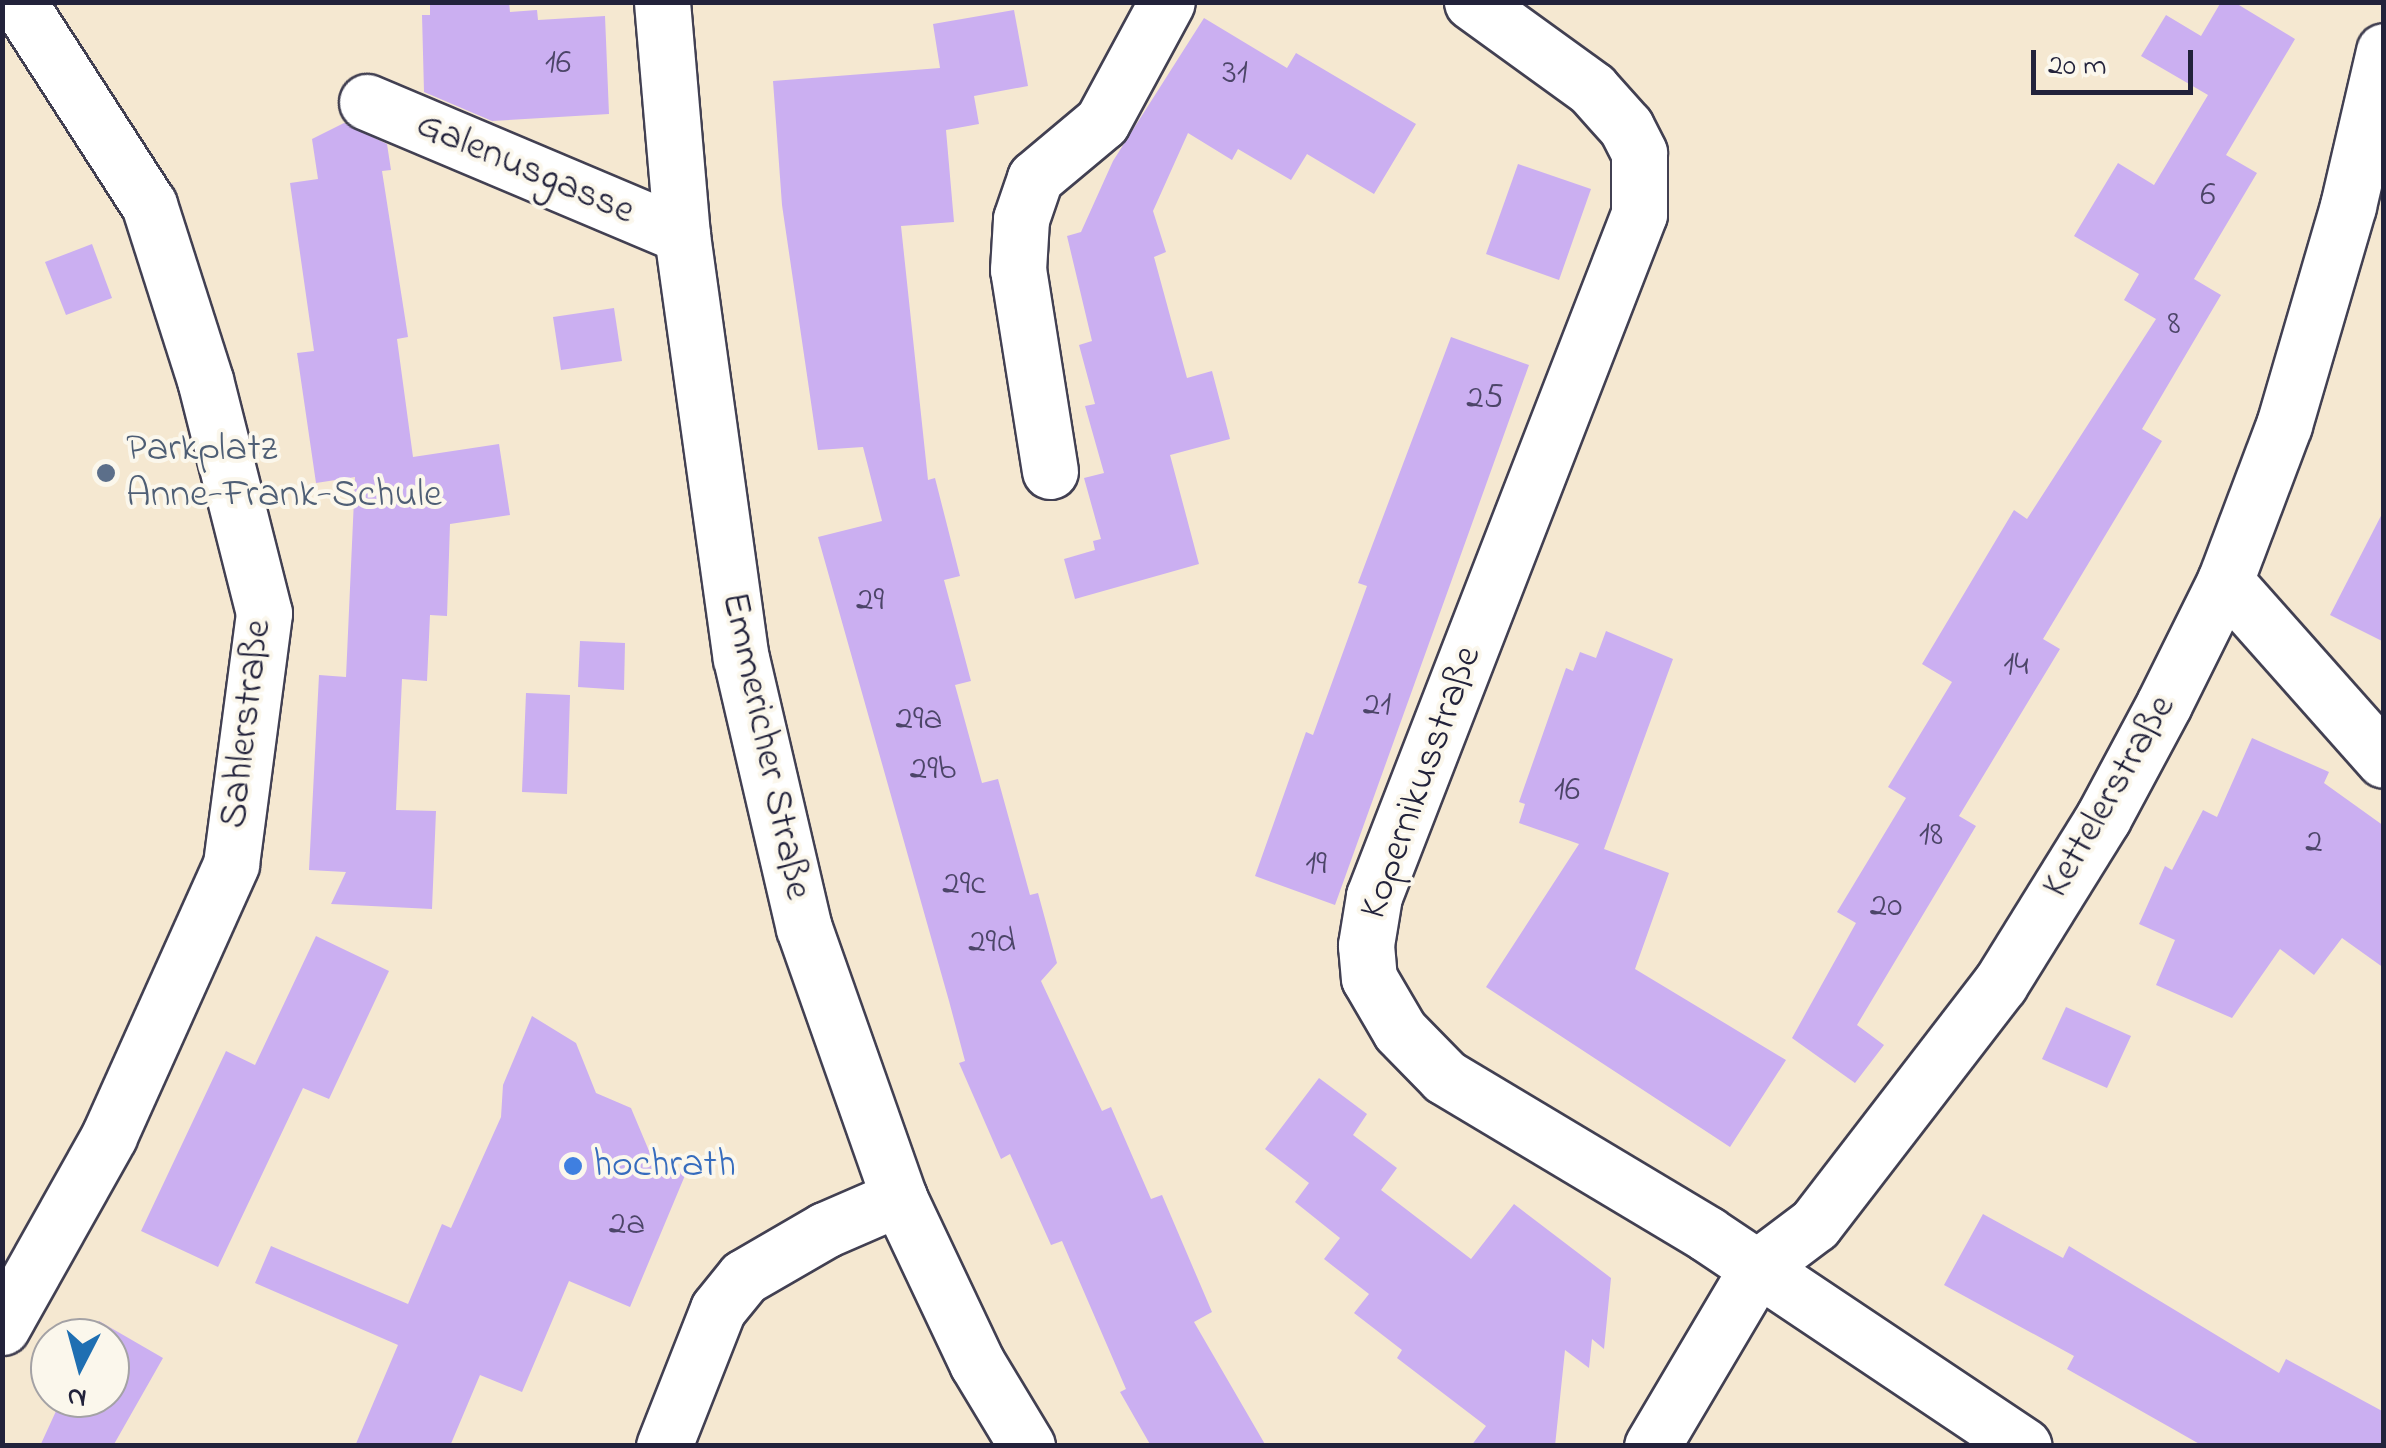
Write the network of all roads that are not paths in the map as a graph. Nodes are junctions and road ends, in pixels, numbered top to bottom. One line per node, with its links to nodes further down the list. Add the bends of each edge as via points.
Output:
1 (18, 2): 13 (street, Sahlerstraße, via 149,205 206,380 264,612 231,864 108,1136)
2 (662, 2): 7 (street, Emmericher Straße)
3 (1167, 2): 8 (street, via 1102,122 1035,178 1021,219 1018,270)
4 (1472, 2): 12 (street, Kopernikusstraße, via 1592,89 1626,126 1639,154 1639,214 1374,896 1366,944 1370,978 1400,1031 1445,1077)
5 (2384, 51): 9 (street, Kettelerstraße, via 2311,339)
6 (367, 102): 7 (street, Galenusgasse)
7 (682, 235): 11 (street, Emmericher Straße, via 741,658 804,928)
8 (1050, 471)
9 (2225, 581): 10 (street); 12 (street, Kettelerstraße, via 2103,818 2000,984 1815,1224)
10 (2384, 760)
11 (899, 1198): 14 (street, via 825,1230 744,1277 718,1309); 15 (street, Emmericher Straße)
12 (1758, 1266): 16 (street, Kettelerstraße); 17 (street, Kopernikusstraße)
13 (2, 1327)
14 (664, 1446)
15 (1026, 1446)
16 (1652, 1446)
17 (2024, 1446)

